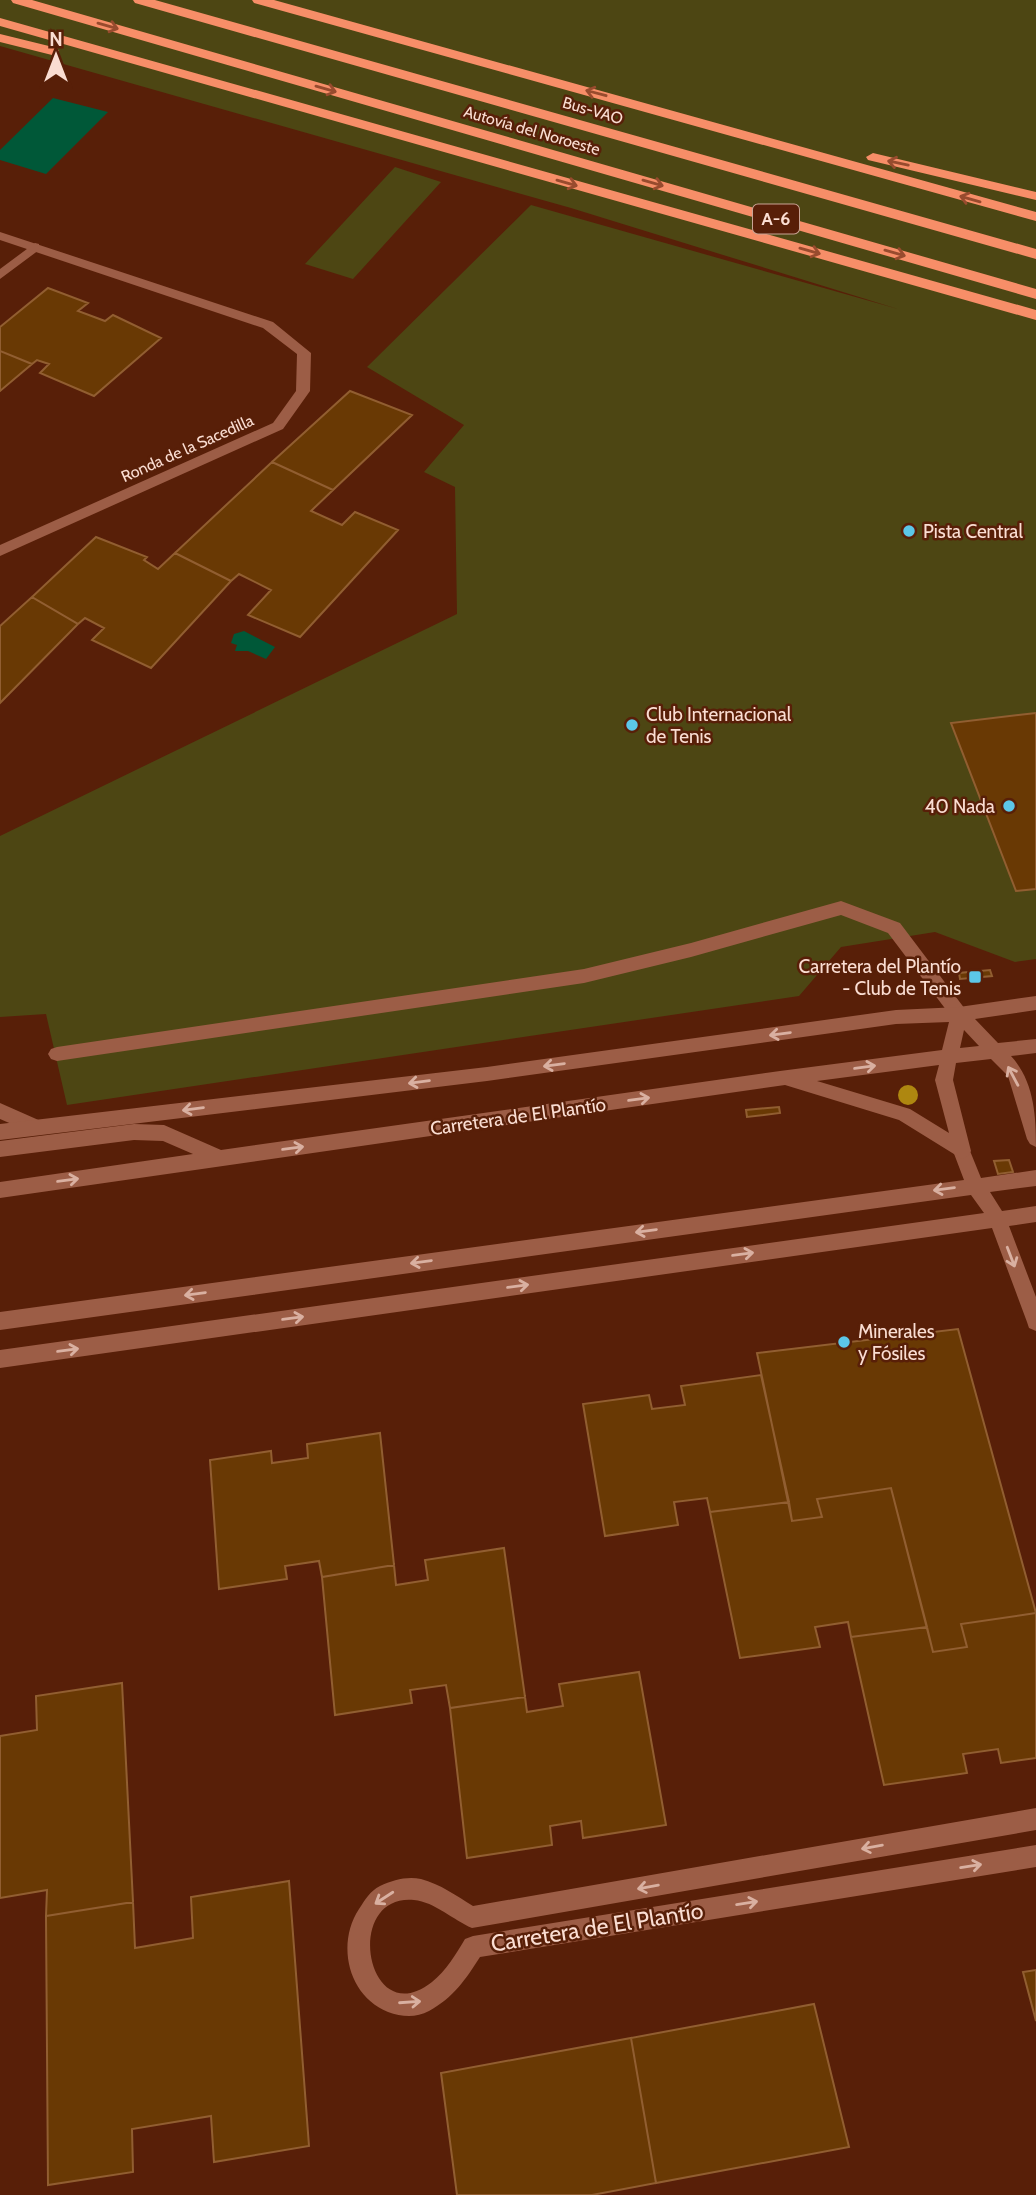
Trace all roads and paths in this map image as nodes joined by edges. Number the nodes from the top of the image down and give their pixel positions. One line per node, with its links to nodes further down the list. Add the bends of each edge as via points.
1 (18, 0): 14 (highway, Autovía del Noroeste / A-6, one-way to 14)
2 (140, 0): 12 (highway, Bus-VAO)
3 (259, 0): 6 (highway, one-way to 3)
4 (0, 22): 7 (highway)
5 (0, 38): 7 (highway)
6 (662, 111): 8 (highway, one-way to 6); 9 (highway, one-way to 6)
7 (502, 165): 15 (highway, one-way to 15)
8 (1036, 196)
9 (1036, 217)
10 (0, 236): 11 (street, Ronda de la Sacedilla)
11 (34, 247): 13 (street); 16 (street, Ronda de la Sacedilla, via 268,325 304,352 303,391 278,426)
12 (1036, 254)
13 (0, 275)
14 (1036, 294)
15 (1036, 315)
16 (0, 551)
17 (1036, 1003): 18 (street)
18 (959, 1014): 20 (street); 21 (street, via 894,928 841,908 584,976); 22 (street); 25 (street, one-way to 25, via 896,1017 487,1074)
19 (1036, 1046): 20 (street, Carretera de El Plantío)
20 (995, 1052): 22 (street, Carretera de El Plantío); 27 (street, one-way to 20, via 1014,1072)
21 (57, 1054)
22 (950, 1056): 23 (street, Carretera de El Plantío, one-way to 22); 29 (street, via 944,1080)
23 (780, 1078): 29 (street, via 904,1114); 30 (street, Carretera de El Plantío, one-way to 23)
24 (0, 1111): 25 (street)
25 (37, 1127): 26 (street)
26 (0, 1132)
27 (1036, 1139)
28 (0, 1149): 30 (street, via 144,1132 164,1133)
29 (962, 1151): 32 (street)
30 (219, 1158): 33 (street, Carretera de El Plantío, one-way to 30)
31 (1036, 1178): 32 (street)
32 (975, 1185): 35 (street); 36 (street, one-way to 36)
33 (0, 1190)
34 (1036, 1214): 35 (street)
35 (997, 1218): 37 (street, one-way to 37); 38 (street, one-way to 35)
36 (0, 1321)
37 (1036, 1322)
38 (0, 1359)
39 (1036, 1819): 40 (street, Carretera de El Plantío, one-way to 40, via 472,1917 431,1894 415,1889 397,1891 381,1898 359,1928 358,1965 377,1994 410,2005 441,1990 474,1947)
40 (1036, 1856)

